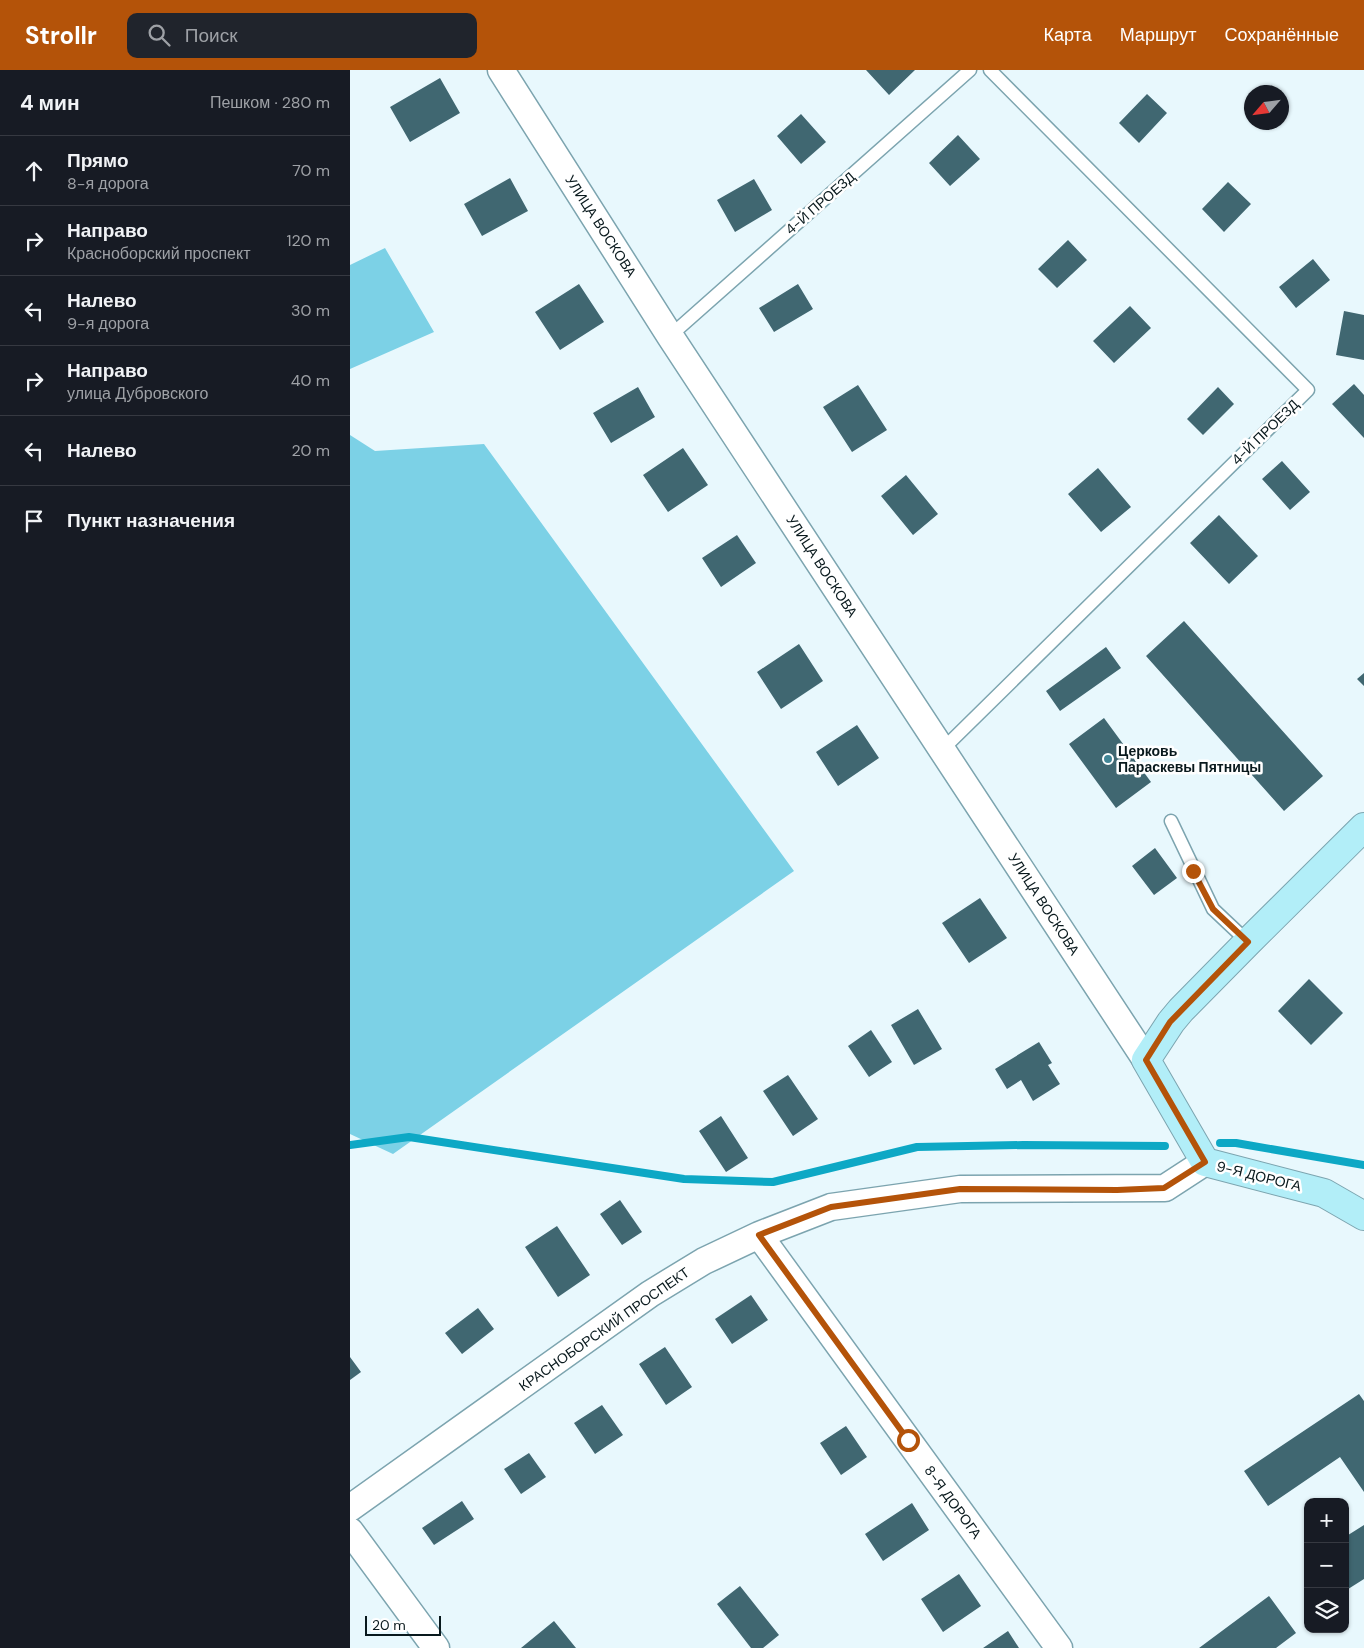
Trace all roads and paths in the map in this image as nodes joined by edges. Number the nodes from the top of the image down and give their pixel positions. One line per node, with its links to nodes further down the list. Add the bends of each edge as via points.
1 (501, 70): 4 (street, УЛИЦА ВОСКОВА)
2 (970, 70): 4 (lane, 4-Й ПРОЕЗД)
3 (990, 70): 5 (lane, 4-Й ПРОЕЗД, via 1308,390)
4 (670, 336): 5 (street, УЛИЦА ВОСКОВА)
5 (943, 749): 9 (street, УЛИЦА ВОСКОВА)
6 (1171, 821): 8 (lane, via 1213,909)
7 (1364, 827): 8 (street)
8 (1248, 942): 9 (street, via 1170,1022)
9 (1146, 1060): 10 (street, 9-Я ДОРОГА)
10 (1205, 1162): 11 (street, 9-Я ДОРОГА, via 1324,1192); 12 (street, КРАСНОБОРСКИЙ ПРОСПЕКТ, via 1164,1188 960,1189 831,1207)
11 (1364, 1216)
12 (759, 1235): 13 (street, КРАСНОБОРСКИЙ ПРОСПЕКТ, via 704,1260 650,1294); 16 (street, 8-Я ДОРОГА)
13 (350, 1508)
14 (350, 1531): 15 (street)
15 (436, 1648)
16 (1059, 1648)

